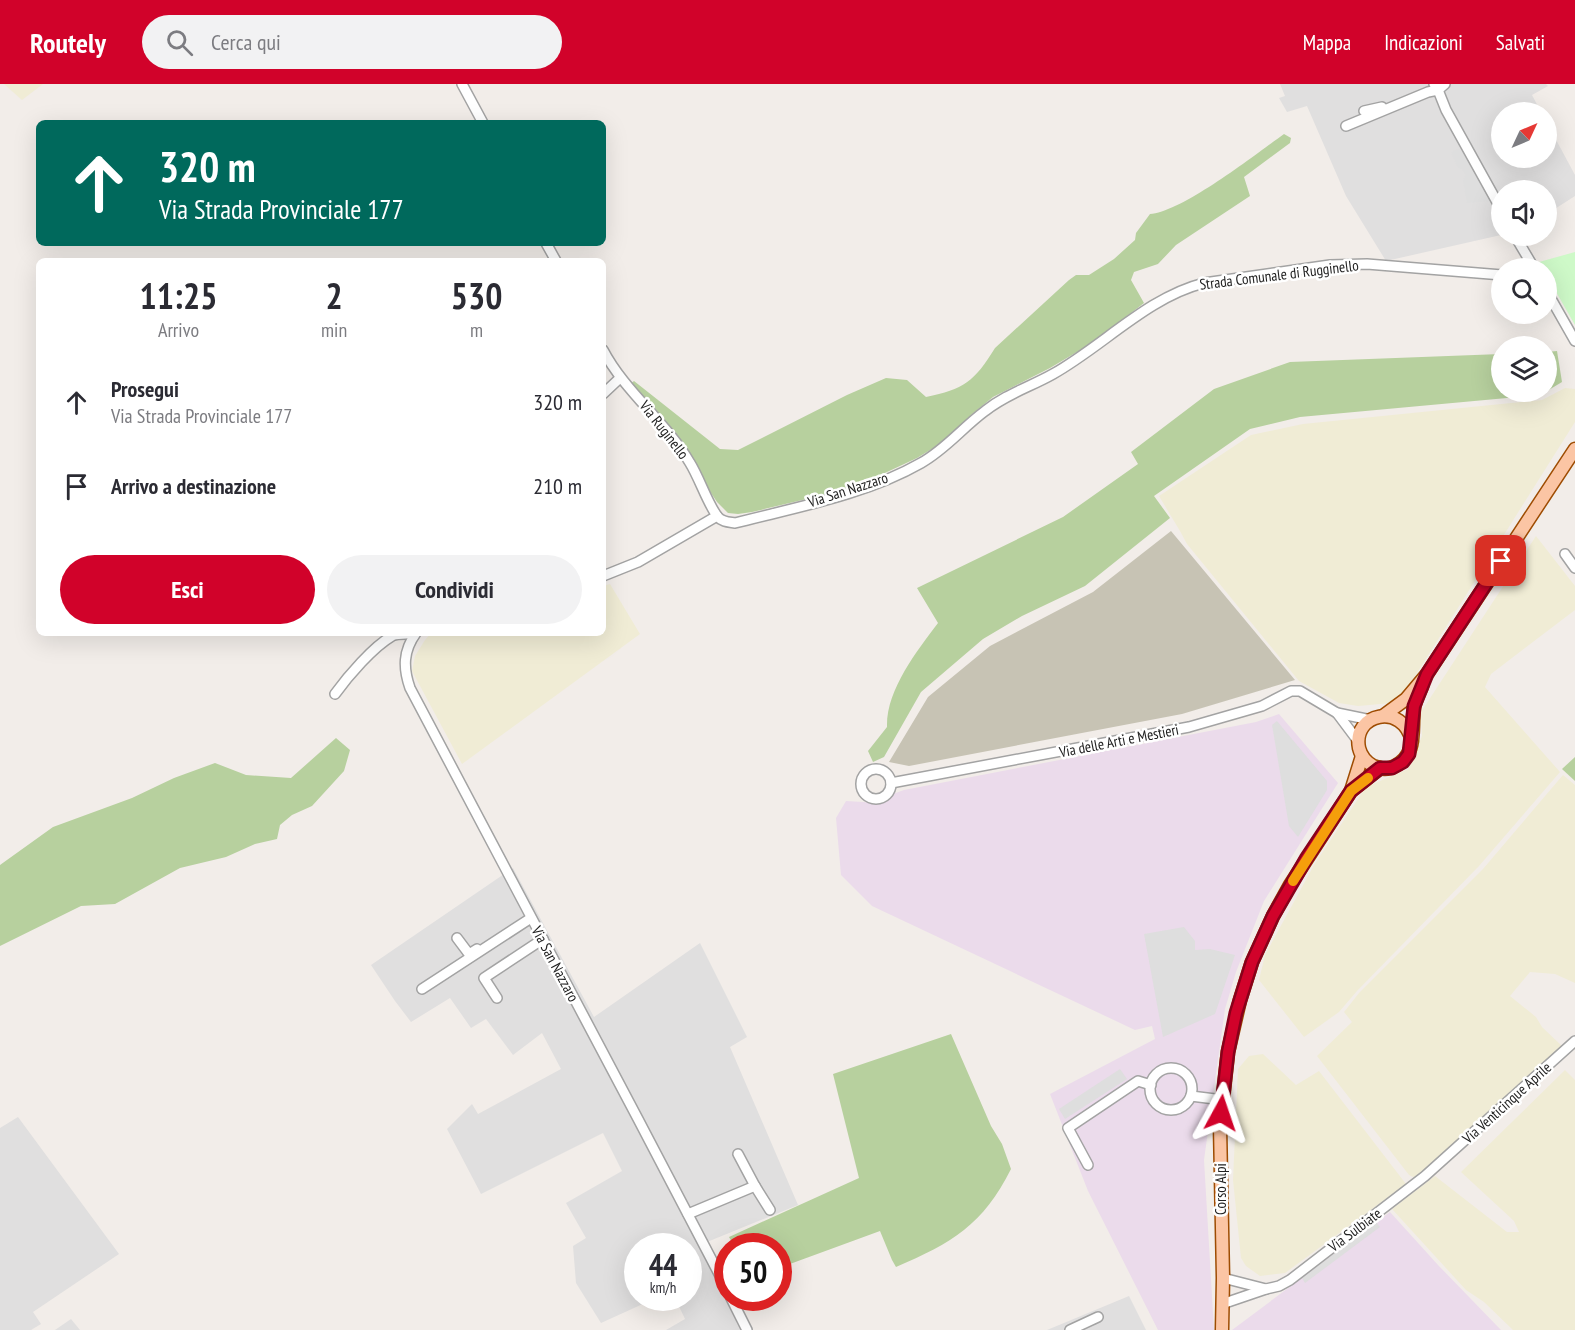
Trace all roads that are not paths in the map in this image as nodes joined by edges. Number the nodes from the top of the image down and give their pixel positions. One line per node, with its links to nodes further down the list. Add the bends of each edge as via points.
1 (462, 84): 5 (street)
2 (1439, 86): 3 (street); 7 (street, via 1450,118)
3 (1392, 108): 4 (street); 6 (street)
4 (1364, 111)
5 (481, 120)
6 (1346, 126)
7 (1491, 191)
8 (1491, 274): 12 (street, Strada Comunale di Rugginello, via 1367,264 1330,265 1204,283 1170,295)
9 (1557, 309): 10 (street)
10 (1575, 341)
11 (606, 355): 13 (street, Via Ruginello)
12 (1077, 358): 16 (street, Via San Nazzaro, via 1004,397 920,464 838,497 735,523)
13 (620, 378): 14 (street); 16 (street, Via Ruginello, via 689,462)
14 (606, 390)
15 (1575, 448): 22 (main road)
16 (717, 516): 19 (street, via 638,562)
17 (1565, 554): 18 (street)
18 (1575, 568)
19 (606, 575)
20 (394, 636): 23 (street, via 356,667)
21 (409, 636): 33 (street, Via San Nazzaro, via 404,664 410,688)
22 (1427, 674): 25 (main road, via 1406,699); 28 (main road, via 1414,706)
23 (335, 694)
24 (1336, 713): 26 (street, Via delle Arti e Mestieri); 27 (street, Via delle Arti e Mestieri); 31 (street, Via delle Arti e Mestieri, via 1300,691 1291,691 1262,706 1189,727)
25 (1383, 716): 26 (main road); 28 (main road, via 1400,720)
26 (1371, 720): 27 (main road)
27 (1358, 741): 29 (main road)
28 (1412, 741): 30 (main road, via 1403,762 1392,768)
29 (1362, 756): 30 (main road, via 1370,765); 32 (main road, Corso Alpi)
30 (1380, 768): 32 (main road, Corso Alpi)
31 (891, 783)
32 (1351, 791): 41 (main road, Corso Alpi, via 1290,885 1252,962 1233,1025)
33 (530, 916): 34 (street, via 469,954); 35 (street, Via San Nazzaro); 36 (street)
34 (457, 938)
35 (543, 939): 37 (street, via 484,978); 47 (street, Via San Nazzaro)
36 (422, 989)
37 (497, 998)
38 (1575, 1041): 43 (street, Via Venticinque Aprile)
39 (1151, 1085): 40 (street, via 1154,1100 1166,1109 1181,1108); 40 (street, via 1159,1072 1181,1070 1191,1081); 44 (street, via 1138,1081 1068,1128)
40 (1191, 1096): 41 (street)
41 (1222, 1100): 49 (main road, Corso Alpi)
42 (738, 1154): 45 (street)
43 (1439, 1164): 50 (street, Via Sulbiate, via 1286,1283)
44 (1088, 1165)
45 (755, 1186): 46 (street); 47 (street)
46 (770, 1210)
47 (688, 1214): 48 (street, Via San Nazzaro)
48 (714, 1264)
49 (1223, 1278): 50 (street); 51 (main road, Corso Alpi)
50 (1266, 1289): 51 (street, Via Sulbiate)
51 (1222, 1304): 56 (main road, Corso Alpi)
52 (738, 1311): 54 (street)
53 (1098, 1317): 55 (street)
54 (747, 1330)
55 (1070, 1330)
56 (1221, 1330)

